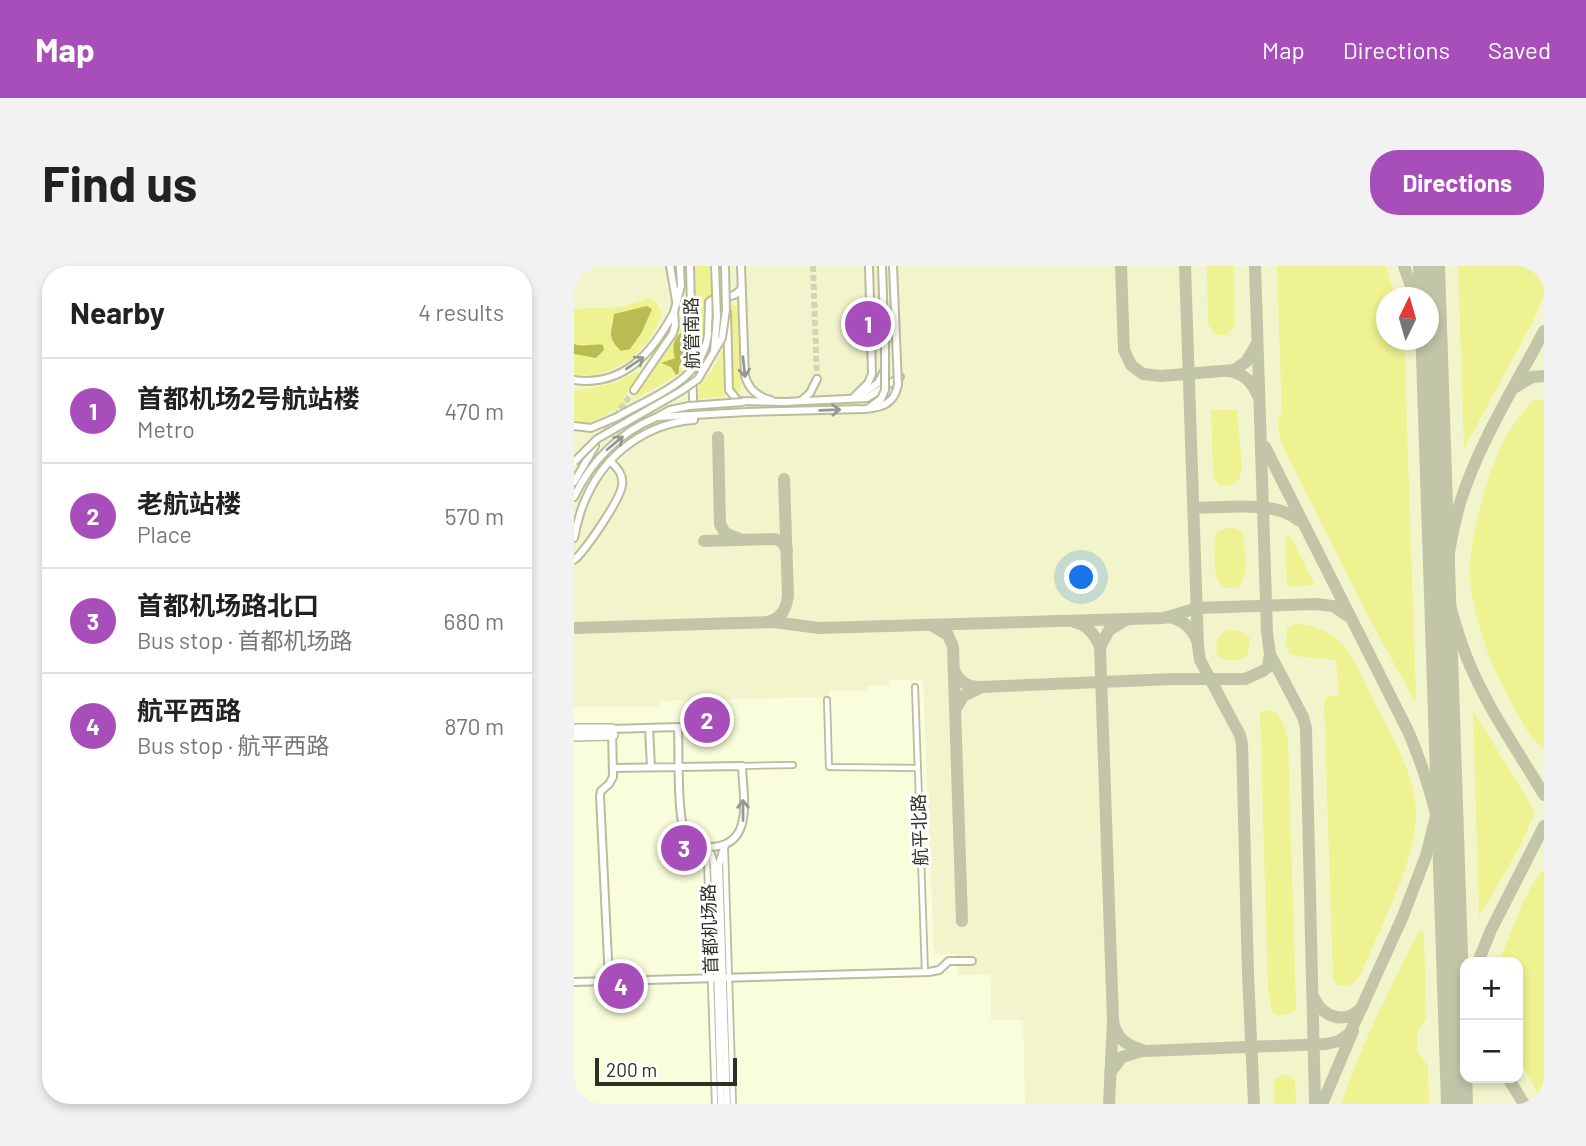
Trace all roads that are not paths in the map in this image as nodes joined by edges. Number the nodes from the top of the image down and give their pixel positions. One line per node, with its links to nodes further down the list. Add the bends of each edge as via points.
1 (670, 266): 12 (street)
2 (680, 266): 12 (street)
3 (690, 266): 26 (street, 航管南路)
4 (715, 266): 16 (street, bridge)
5 (725, 266): 14 (street, bridge)
6 (741, 266): 10 (street)
7 (869, 266): 22 (street, via 872,376)
8 (882, 266): 22 (street, via 884,369 875,386); 27 (street, bridge, via 885,389 880,400)
9 (894, 266): 22 (street, via 900,377 871,396); 27 (street, bridge, via 898,388 886,405)
10 (742, 285): 11 (street); 13 (street)
11 (731, 297): 13 (street); 30 (street, bridge, via 709,302 704,353 689,375 617,417 591,428)
12 (676, 301): 15 (street)
13 (742, 308): 25 (street, one-way to 25, via 746,382 760,396)
14 (726, 310): 16 (street, bridge, via 721,342); 24 (street, bridge, via 729,390)
15 (674, 312): 19 (street, one-way to 15, via 615,374 645,357); 21 (street, via 673,334)
16 (714, 353): 33 (street, bridge, via 692,384 597,439)
17 (817, 379): 23 (street, via 807,396)
18 (574, 380): 19 (street)
19 (584, 381): 20 (street)
20 (574, 387)
21 (634, 390)
22 (850, 400): 23 (street)
23 (796, 401): 25 (street)
24 (743, 402): 25 (street); 26 (street, bridge)
25 (784, 402)
26 (691, 403): 28 (street)
27 (865, 409): 28 (street, one-way to 27, bridge)
28 (654, 418): 35 (street, one-way to 28, via 606,451)
29 (694, 418): 32 (street, via 657,428 625,446)
30 (574, 426)
31 (595, 446): 34 (street)
32 (610, 461): 36 (street, via 587,494); 37 (street, via 621,475 622,486)
33 (574, 462)
34 (574, 482)
35 (574, 497)
36 (574, 538)
37 (574, 560)
38 (915, 687): 48 (street, 航平北路)
39 (827, 700): 48 (street, via 829,767)
40 (649, 728): 42 (street); 45 (street); 46 (street, via 678,727)
41 (578, 732): 42 (highway)
42 (613, 732): 47 (street)
43 (793, 765): 44 (street)
44 (742, 766): 46 (street); 49 (street, one-way to 44, via 742,825)
45 (651, 767): 46 (street); 47 (street)
46 (680, 767): 50 (street, via 682,824 691,839)
47 (614, 768): 57 (street, via 612,780 600,796)
48 (918, 768): 55 (street, 航平北路)
49 (724, 845): 50 (street); 52 (street, 首都机场路); 53 (street, 首都机场路)
50 (704, 847): 51 (street, 首都机场路); 53 (street, 首都机场路, via 714,864)
51 (709, 905): 53 (street); 56 (street, 首都机场路)
52 (727, 906): 53 (street); 56 (street, 首都机场路)
53 (718, 916): 56 (street, 首都机场路)
54 (972, 961): 55 (street, via 949,961 939,970)
55 (925, 972): 56 (street)
56 (720, 978): 57 (street); 59 (street, 首都机场路); 60 (street, 首都机场路); 61 (street, 首都机场路)
57 (609, 981): 58 (street)
58 (574, 982)
59 (722, 1034): 60 (street); 61 (street); 63 (street, 首都机场路); 64 (street, 首都机场路)
60 (713, 1041): 62 (street, 首都机场路)
61 (731, 1041): 65 (street, 首都机场路)
62 (715, 1104)
63 (721, 1104)
64 (727, 1104)
65 (733, 1104)

